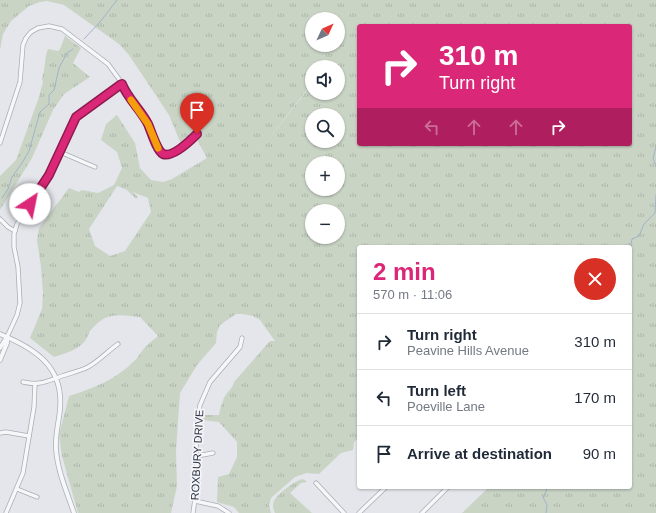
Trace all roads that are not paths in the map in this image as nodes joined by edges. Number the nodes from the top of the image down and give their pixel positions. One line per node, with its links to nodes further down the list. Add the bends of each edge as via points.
1 (122, 84): 2 (street, via 148,124 163,154 167,155 183,147); 3 (street, via 108,64 62,29 50,26 35,30 26,38 22,48 19,87); 4 (street, via 78,115)
2 (197, 134)
3 (0, 143)
4 (60, 152): 5 (street); 7 (street)
5 (95, 167)
6 (0, 219): 7 (street)
7 (15, 230): 9 (street, via 14,247 20,303)
8 (0, 334): 9 (street)
9 (7, 337): 12 (street); 13 (street); 14 (street, via 36,352)
10 (242, 338): 20 (street, ROXBURY DRIVE, via 240,347 214,376 201,400 197,422)
11 (118, 344): 14 (street, via 90,366)
12 (0, 348)
13 (0, 360)
14 (55, 378): 16 (street); 28 (street, via 60,401 57,456)
15 (23, 382): 16 (street)
16 (35, 384): 18 (street)
17 (0, 433): 18 (street)
18 (29, 436): 22 (street, via 23,473)
19 (213, 453): 20 (street)
20 (197, 456): 26 (street, ROXBURY DRIVE)
21 (316, 483): 31 (street)
22 (17, 488): 25 (street); 27 (street)
23 (381, 489): 32 (street)
24 (446, 489): 33 (street)
25 (37, 497)
26 (195, 501): 29 (street, ROXBURY DRIVE); 30 (street, via 218,506)
27 (6, 513)
28 (74, 513)
29 (192, 513)
30 (229, 513)
31 (344, 513)
32 (358, 513)
33 (422, 513)

